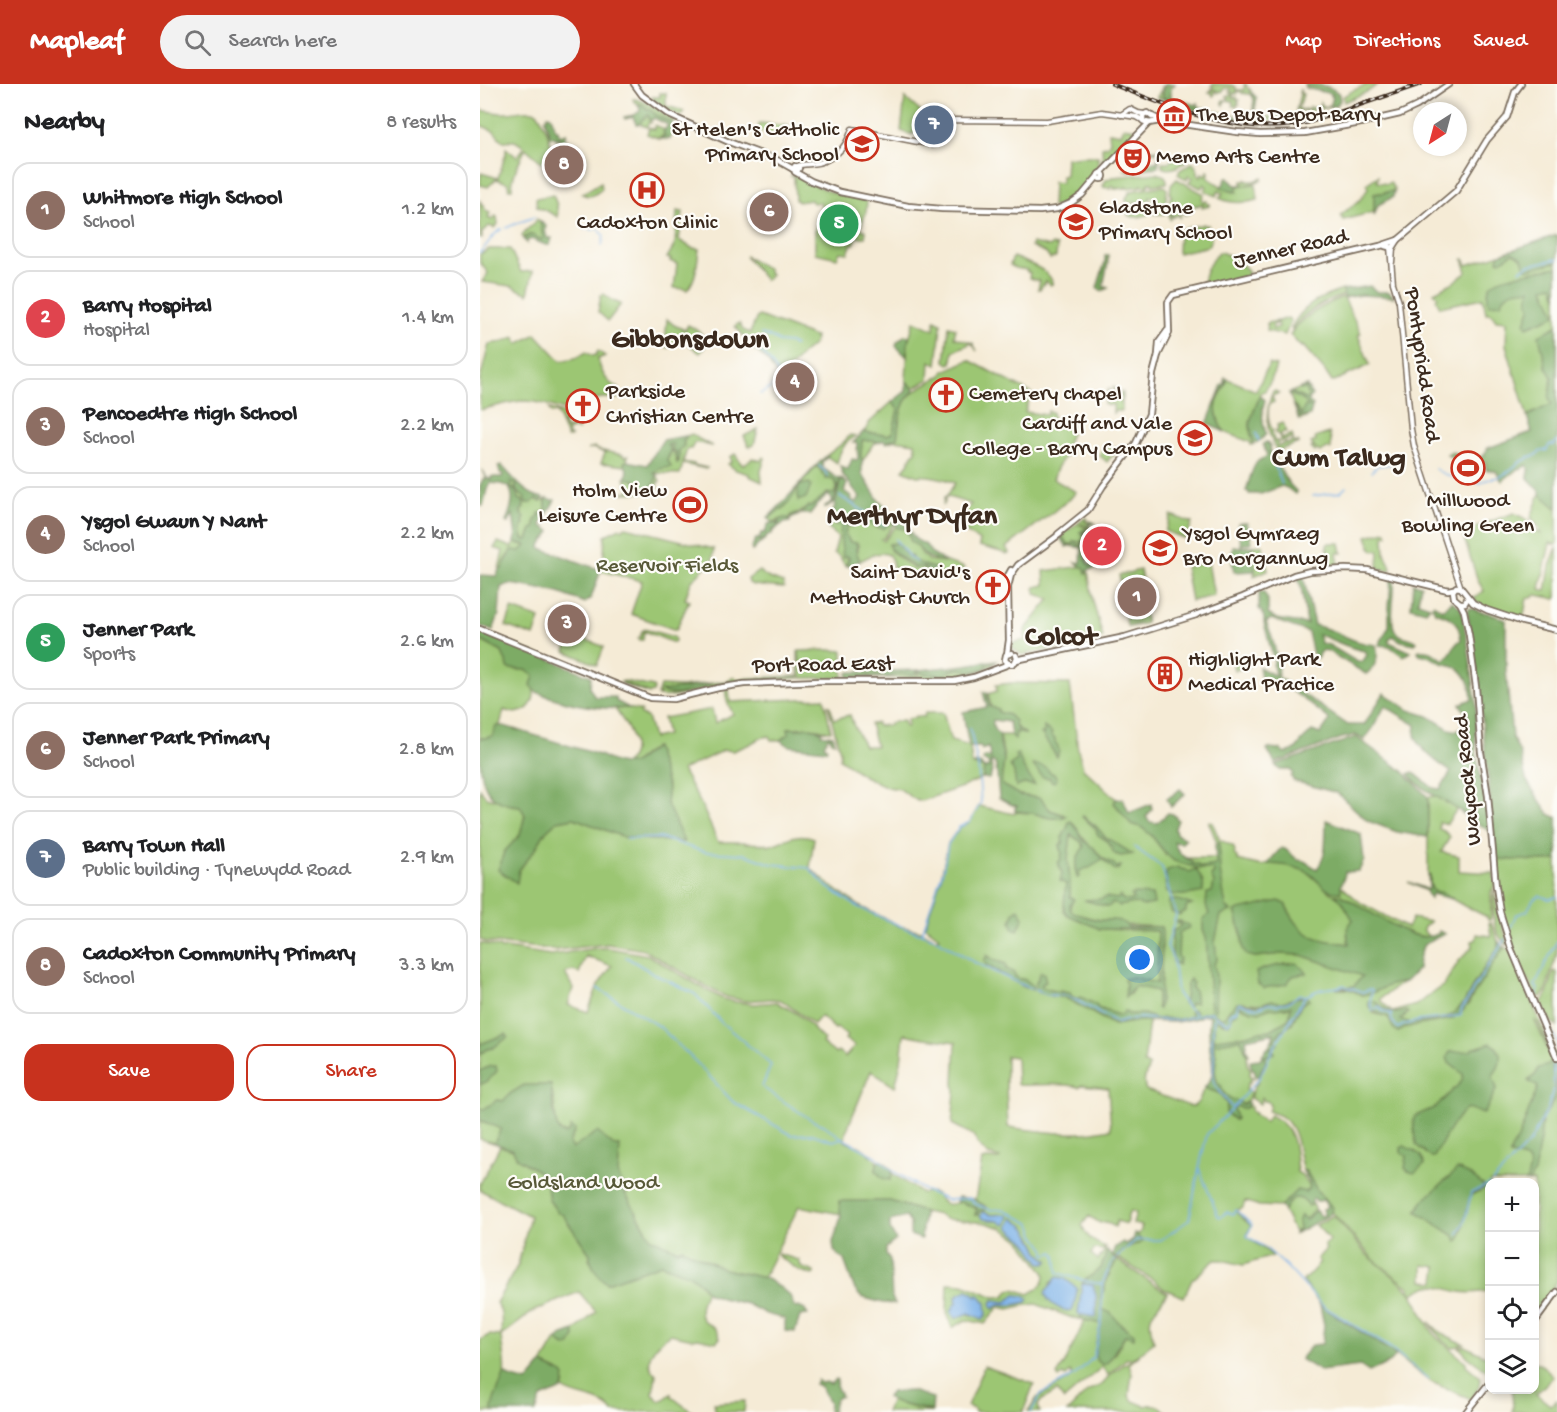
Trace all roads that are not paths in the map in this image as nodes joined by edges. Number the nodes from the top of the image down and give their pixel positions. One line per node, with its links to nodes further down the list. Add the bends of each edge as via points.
1 (634, 84): 12 (main road, via 669,115)
2 (1449, 84): 9 (main road, via 1400,114 1305,133 1260,134)
3 (1521, 84): 13 (main road, Jenner Road, via 1507,117 1489,138 1463,182)
4 (1127, 110): 5 (main road); 6 (main road); 8 (main road)
5 (1121, 115): 6 (main road); 12 (main road, via 1100,112 1047,121 952,120 936,144 852,129 837,154)
6 (1130, 116): 8 (main road)
7 (1152, 116): 8 (main road, via 1147,113); 9 (main road); 10 (main road)
8 (1143, 118): 10 (main road); 11 (main road)
9 (1162, 121): 10 (main road)
10 (1149, 123): 11 (main road)
11 (1135, 137): 12 (main road, via 1088,188 1073,201 1051,210 921,208 835,191 797,174)
12 (796, 169)
13 (1392, 246): 14 (main road, Pontypridd Road, via 1391,265 1399,302 1413,439); 22 (main road, Jenner Road, via 1176,295 1169,304 1169,333 1162,342 1153,374 1150,409 1131,451 1089,512 1010,571 1005,579)
14 (1455, 572): 16 (main road, Pontypridd Road); 17 (main road, Pontypridd Road)
15 (1436, 586): 17 (main road); 18 (main road); 22 (main road, via 1351,568 1316,571 1294,575 1199,615 1125,637)
16 (1461, 588): 17 (main road); 19 (main road, via 1465,591)
17 (1454, 589): 18 (main road)
18 (1454, 598): 19 (main road)
19 (1465, 602): 21 (main road, via 1480,610); 23 (main road, Waycock Road, via 1497,897 1508,940)
20 (480, 629): 22 (main road, Port Road East, via 662,699 744,684 949,681 994,670)
21 (1557, 630)
22 (1011, 658)
23 (1557, 1058)
24 (1557, 1292): 25 (main road)
25 (1539, 1316)
26 (1485, 1388): 27 (main road)
27 (1466, 1412)

